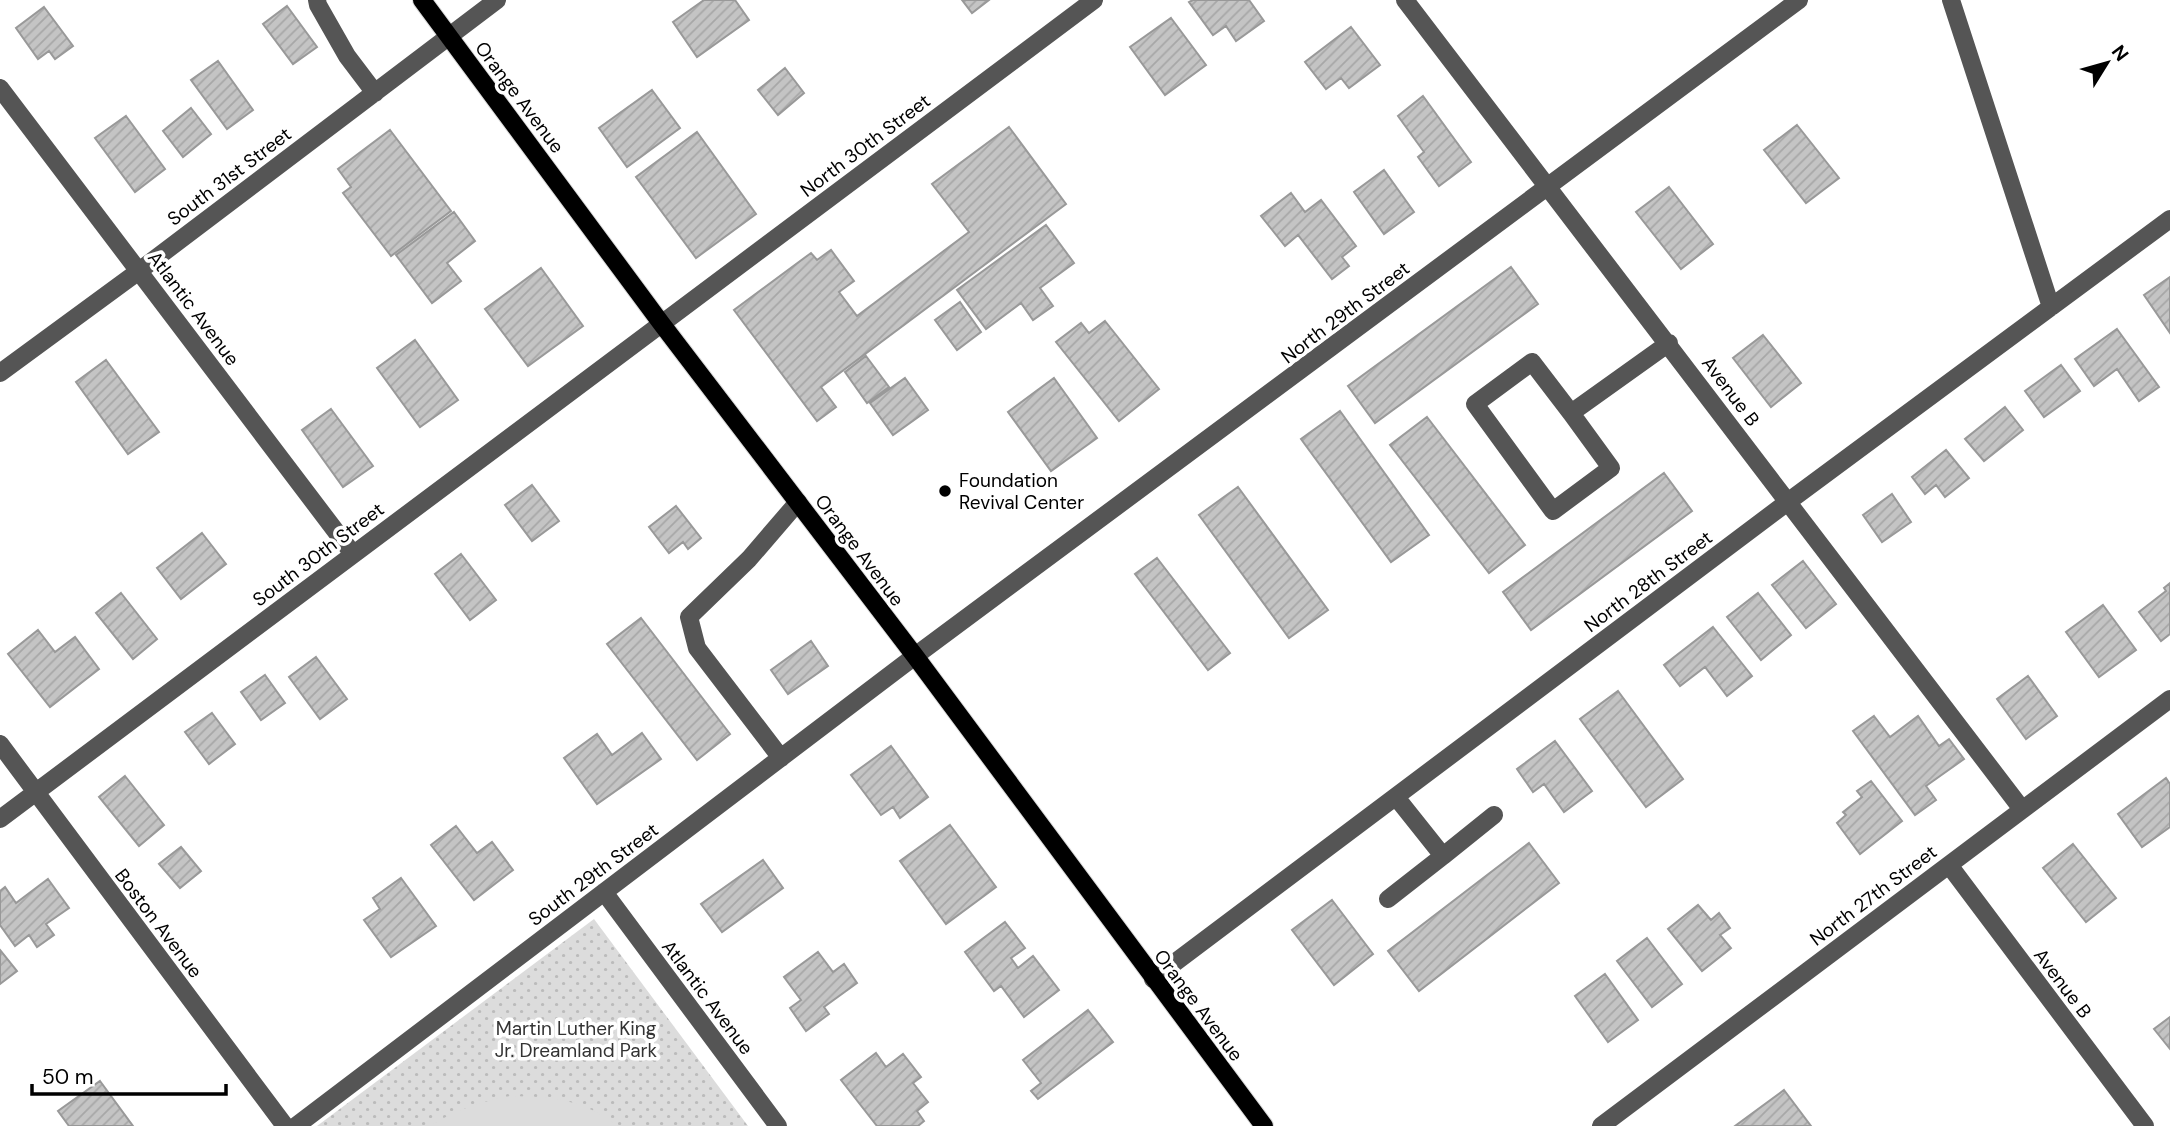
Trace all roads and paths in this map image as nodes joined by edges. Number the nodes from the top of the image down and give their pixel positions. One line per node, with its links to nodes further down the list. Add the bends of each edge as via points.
1 (317, 0): 10 (street, via 347,56)
2 (422, 0): 8 (main road, Orange Avenue)
3 (498, 0): 8 (street, South 31st Street)
4 (1094, 0): 15 (street, North 30th Street)
5 (1405, 0): 11 (street, Avenue B)
6 (1799, 0): 11 (street, North 29th Street)
7 (1951, 0): 14 (street)
8 (449, 36): 10 (street, South 31st Street); 15 (main road, Orange Avenue)
9 (0, 88): 13 (street, Atlantic Avenue)
10 (374, 93): 13 (street, South 31st Street)
11 (1549, 187): 16 (street, Avenue B); 22 (street, North 29th Street)
12 (2170, 219): 14 (street, North 28th Street)
13 (139, 271): 17 (street, South 31st Street); 21 (street, Atlantic Avenue)
14 (2051, 307): 19 (street, North 28th Street)
15 (661, 323): 20 (main road, Orange Avenue); 21 (street, South 30th Street)
16 (1669, 343): 18 (street); 19 (street, Avenue B)
17 (0, 373)
18 (1571, 413): 18 (street, via 1532,362 1475,404 1553,511 1611,468)
19 (1789, 501): 27 (street, North 28th Street); 28 (street, Avenue B)
20 (798, 502): 22 (main road, Orange Avenue); 25 (street, via 749,559 689,617 697,648)
21 (353, 554): 26 (street, South 30th Street)
22 (915, 656): 25 (street, South 29th Street); 35 (main road, Orange Avenue)
23 (2170, 699): 28 (street, North 27th Street)
24 (0, 744): 26 (street, Boston Avenue)
25 (781, 758): 33 (street, South 29th Street)
26 (35, 792): 30 (street, South 30th Street); 36 (street, Boston Avenue)
27 (1396, 797): 31 (street); 35 (street, North 28th Street)
28 (2021, 808): 32 (street, North 27th Street)
29 (1494, 815): 31 (street)
30 (0, 819)
31 (1443, 856): 34 (street)
32 (1949, 865): 40 (street, North 27th Street); 41 (street, Avenue B)
33 (604, 892): 37 (street, South 29th Street); 38 (street, Atlantic Avenue)
34 (1388, 899)
35 (1153, 979): 39 (main road, Orange Avenue)
36 (285, 1126)
37 (296, 1126)
38 (778, 1126)
39 (1264, 1126)
40 (1601, 1126)
41 (2145, 1126)

